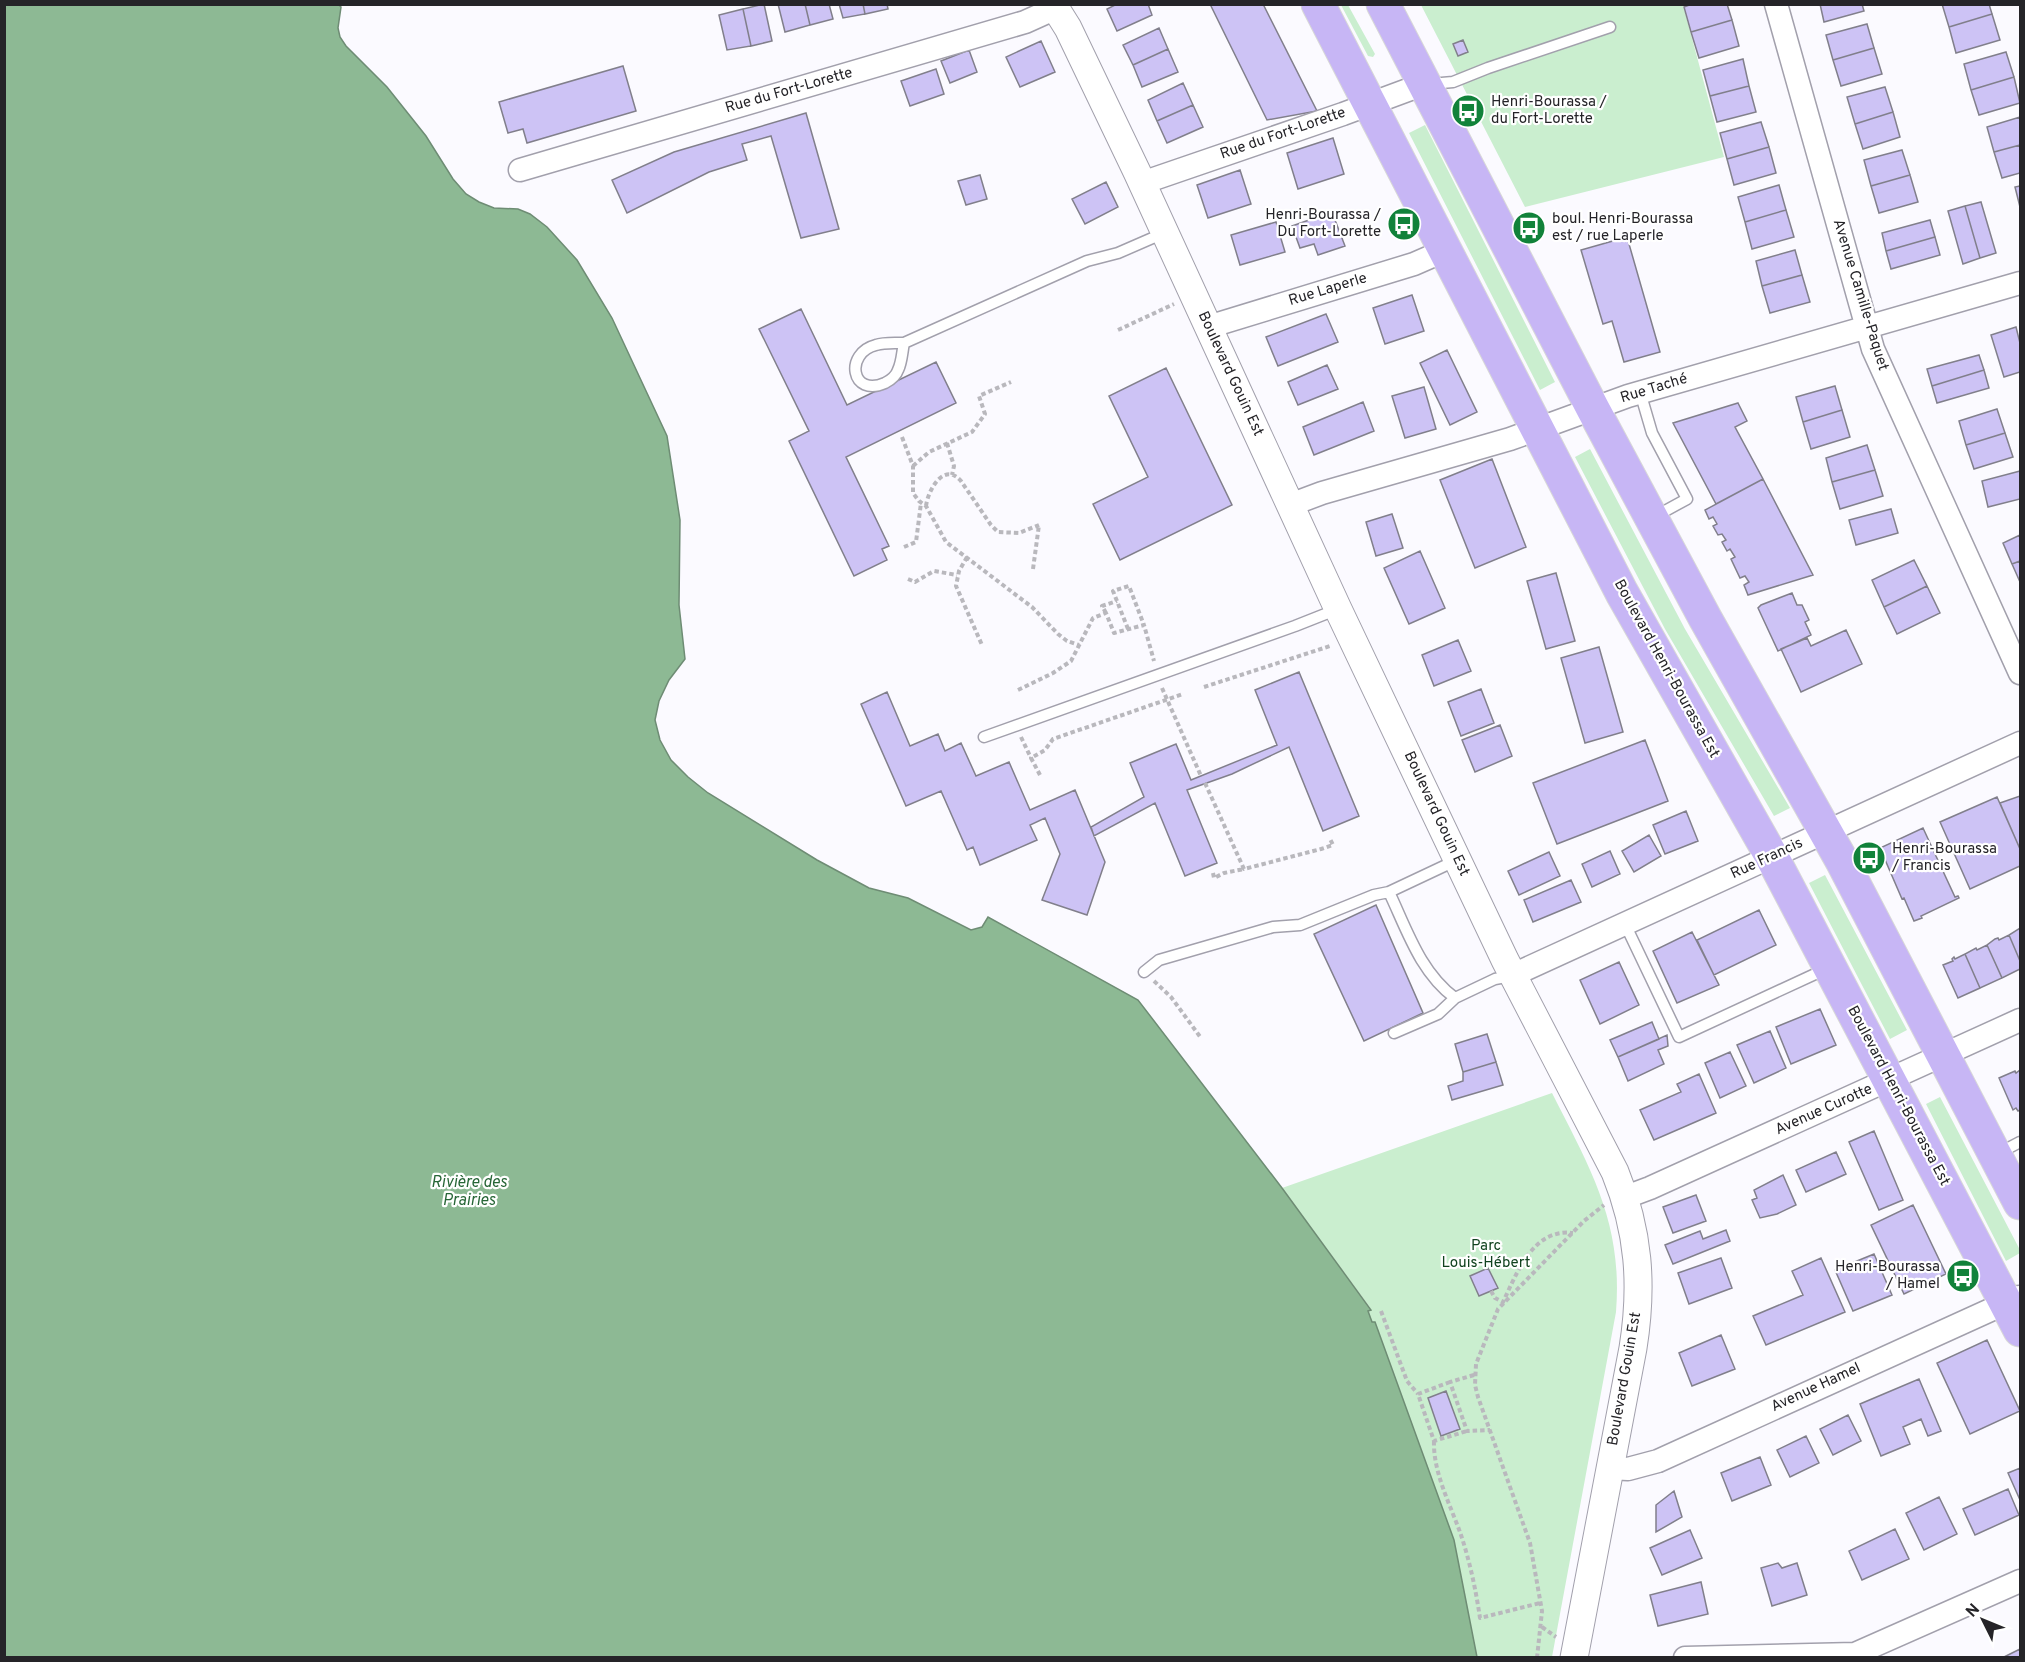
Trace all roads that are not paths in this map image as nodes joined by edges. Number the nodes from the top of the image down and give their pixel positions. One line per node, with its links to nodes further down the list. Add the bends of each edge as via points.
1 (1318, 4): 7 (main road, Boulevard Henri-Bourassa Est)
2 (1383, 4): 6 (main road)
3 (1776, 4): 13 (street, Avenue Camille-Paquet)
4 (1054, 6): 8 (street, Rue du Fort-Lorette, via 1025,22); 9 (street, Boulevard Gouin Est)
5 (1610, 27): 6 (lane, via 1453,82)
6 (1424, 84): 7 (street, Rue du Fort-Lorette); 17 (main road)
7 (1370, 105): 9 (street, Rue du Fort-Lorette); 11 (main road, Boulevard Henri-Bourassa Est)
8 (520, 170)
9 (1142, 183): 10 (street, Boulevard Gouin Est)
10 (1165, 232): 14 (street, Boulevard Gouin Est); 15 (lane, via 1118,253 1087,261)
11 (1446, 250): 14 (street, Rue Laperle, via 1414,264); 18 (main road, Boulevard Henri-Bourassa Est)
12 (2020, 283): 13 (street, Rue Taché)
13 (1866, 326): 16 (street, Rue Taché); 22 (street, Avenue Camille-Paquet, via 1876,357)
14 (1208, 327): 19 (street, Boulevard Gouin Est)
15 (904, 343): 15 (lane, via 869,347 855,365 858,378 867,386 875,386 895,376)
16 (1640, 392): 17 (street, Rue Taché); 20 (lane, via 1652,433 1687,499)
17 (1593, 409): 18 (street, Rue Taché); 20 (main road)
18 (1538, 429): 19 (street, Rue Taché); 26 (main road, Boulevard Henri-Bourassa Est, via 1647,639)
19 (1290, 505): 21 (street, Boulevard Gouin Est)
20 (1651, 519): 25 (main road)
21 (1338, 609): 23 (lane); 27 (street, Boulevard Gouin Est)
22 (2020, 673)
23 (984, 737)
24 (2020, 743): 25 (street, Rue Francis)
25 (1826, 832): 26 (street, Rue Francis); 36 (main road)
26 (1772, 857): 29 (street, Rue Francis); 30 (main road, Boulevard Henri-Bourassa Est)
27 (1457, 860): 28 (lane); 32 (street, Boulevard Gouin Est)
28 (1389, 892): 31 (lane, via 1374,894 1300,925 1273,927 1159,960); 33 (lane, via 1423,963)
29 (1625, 924): 30 (lane, via 1679,1037); 32 (street, Rue Francis)
30 (1830, 967): 37 (main road, Boulevard Henri-Bourassa Est)
31 (1144, 972)
32 (1513, 975): 33 (lane); 39 (street, Boulevard Gouin Est, via 1615,1172)
33 (1455, 998): 35 (lane, via 1438,1014)
34 (2020, 1020): 36 (street, Avenue Curotte)
35 (1394, 1032)
36 (1942, 1056): 37 (street, Avenue Curotte); 38 (main road)
37 (1890, 1080): 39 (street, Avenue Curotte); 41 (main road, Boulevard Henri-Bourassa Est)
38 (2008, 1148): 40 (main road)
39 (1617, 1200): 42 (street, Boulevard Gouin Est, via 1631,1217 1638,1304)
40 (2020, 1203)
41 (2016, 1310): 42 (street, Avenue Hamel, via 1668,1456 1632,1468)
42 (1610, 1468): 44 (street, Boulevard Gouin Est)
43 (2020, 1581): 45 (street)
44 (1566, 1647)
45 (1853, 1656): 46 (street)
46 (1685, 1658)

